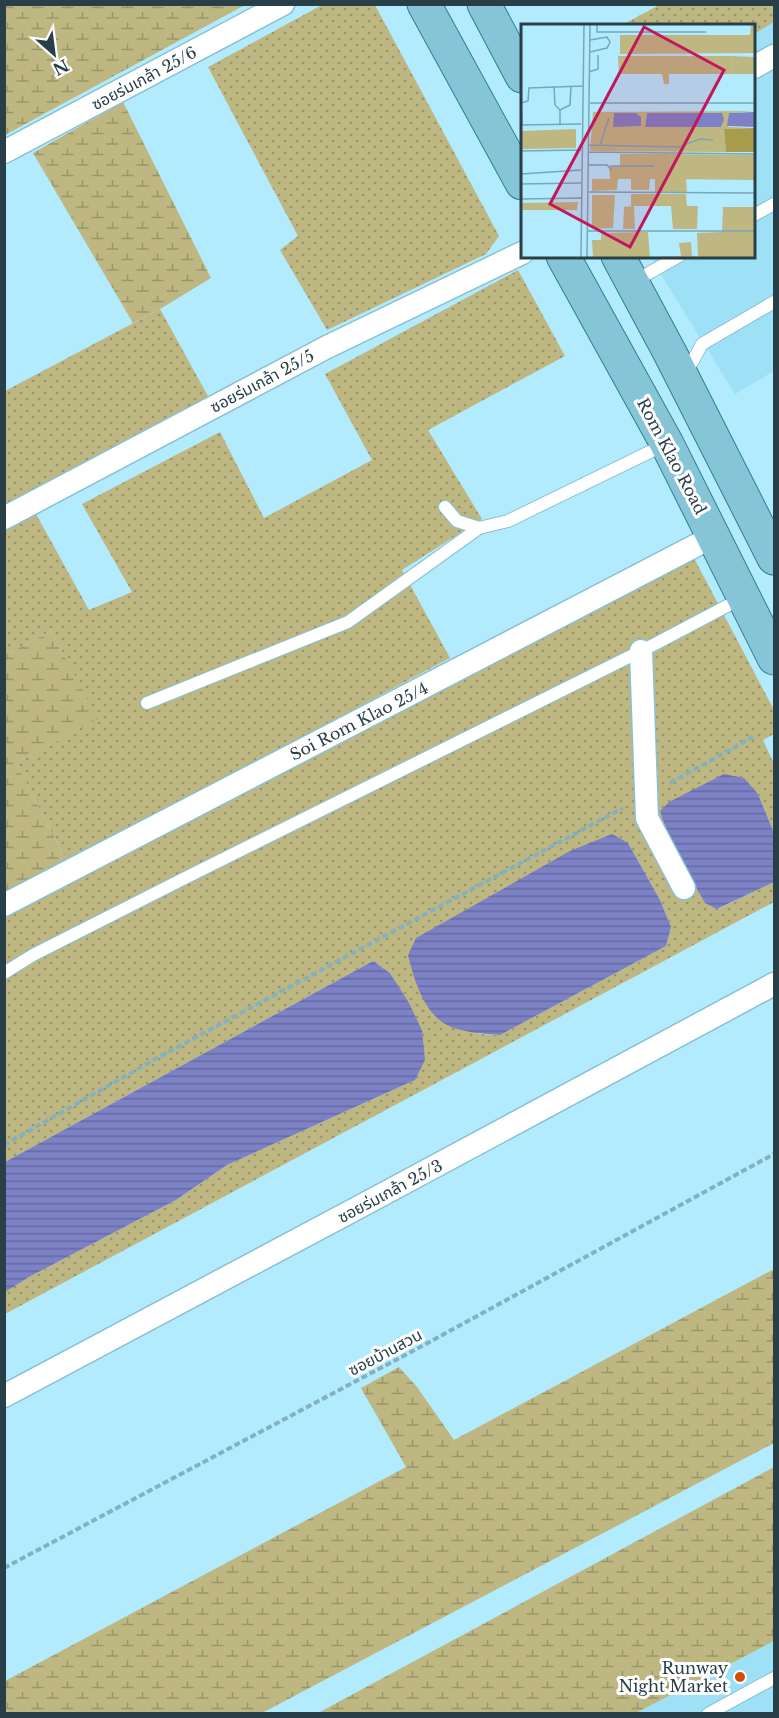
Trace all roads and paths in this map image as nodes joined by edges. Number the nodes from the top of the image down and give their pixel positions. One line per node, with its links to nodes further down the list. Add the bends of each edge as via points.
1 (283, 4): 7 (street, ซอยร่มเกล้า 25/6)
2 (424, 4): 8 (main road)
3 (484, 4): 6 (main road)
4 (774, 56): 5 (street)
5 (755, 66)
6 (521, 74)
7 (4, 152)
8 (521, 181)
9 (774, 204): 10 (lane)
10 (755, 214)
11 (521, 253): 19 (street, ซอยร่มเกล้า 25/5, via 327,347)
12 (564, 258): 17 (main road, Rom Klao Road)
13 (671, 258): 14 (lane)
14 (625, 270): 16 (main road)
15 (774, 302): 16 (lane, via 702,344)
16 (683, 380): 22 (main road)
17 (667, 444): 20 (lane, via 508,521); 21 (main road, Rom Klao Road)
18 (445, 507): 20 (lane, via 457,521)
19 (4, 518)
20 (479, 528): 26 (lane, via 348,622)
21 (714, 536): 23 (main road, Rom Klao Road); 30 (street, Soi Rom Klao 25/4)
22 (770, 539)
23 (745, 597): 24 (lane); 25 (main road, Rom Klao Road)
24 (641, 651): 28 (street); 31 (lane, via 176,882)
25 (774, 658)
26 (147, 703)
27 (753, 737): 28 (path)
28 (647, 795): 29 (street, via 647,818); 33 (path, via 159,1057)
29 (684, 888)
30 (4, 906)
31 (4, 973)
32 (774, 984): 35 (street, ซอยร่มเกล้า 25/3)
33 (4, 1145)
34 (774, 1154): 36 (path, ซอยบ้านสวน)
35 (4, 1396)
36 (4, 1568)
37 (774, 1678): 38 (lane)
38 (708, 1713)

